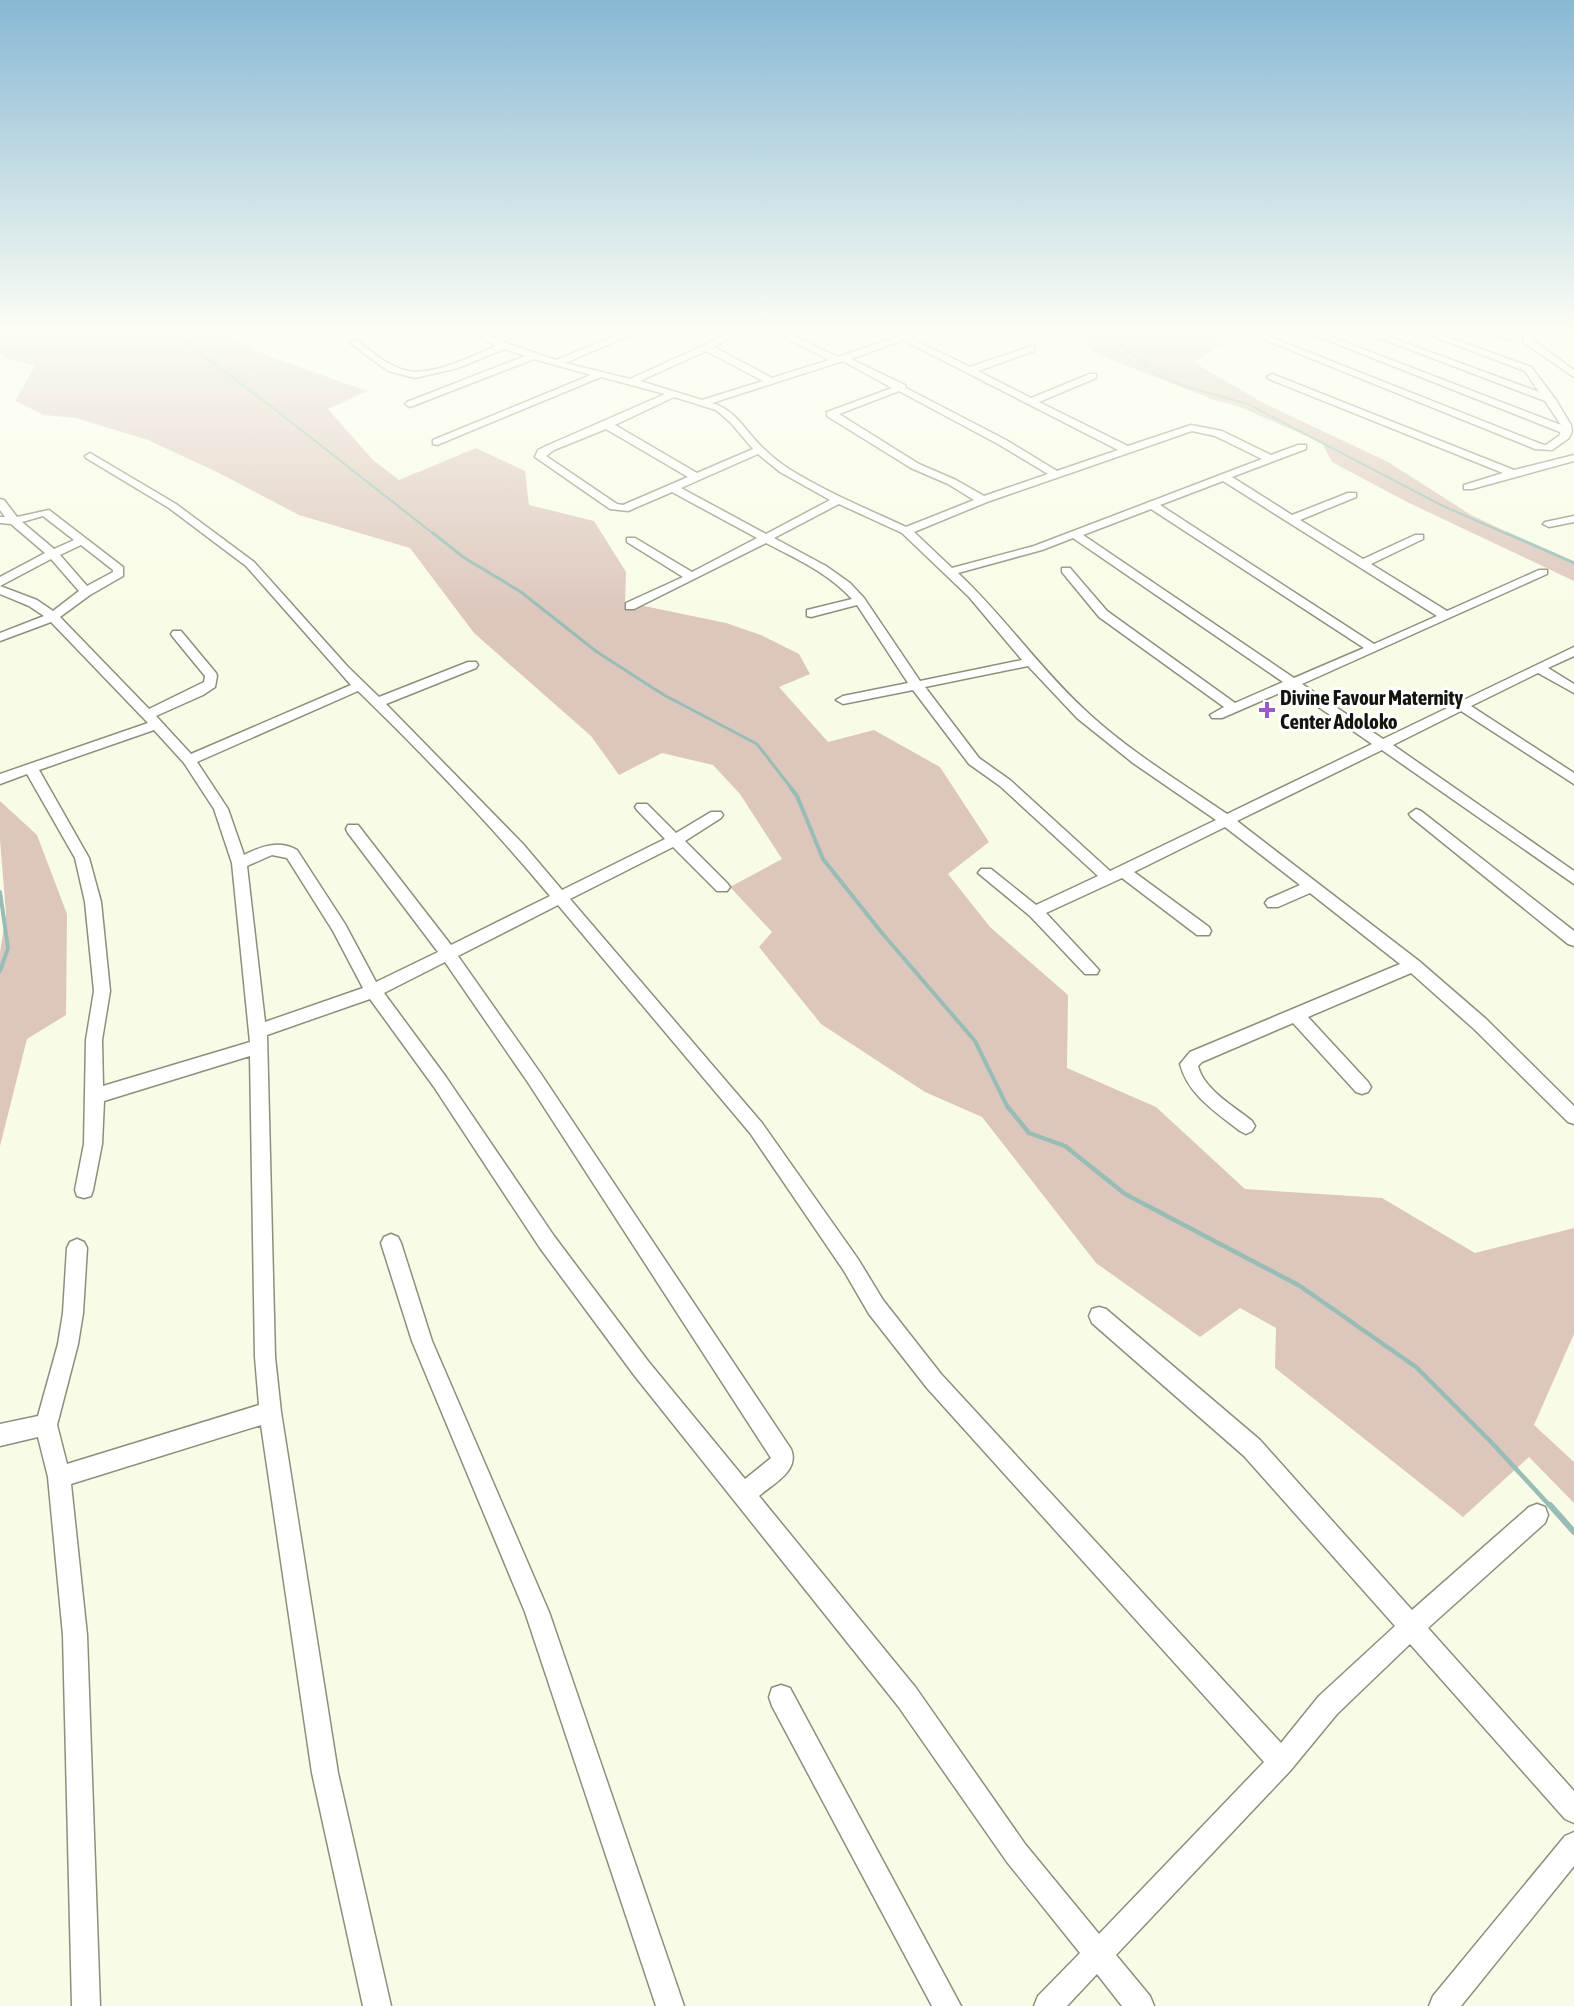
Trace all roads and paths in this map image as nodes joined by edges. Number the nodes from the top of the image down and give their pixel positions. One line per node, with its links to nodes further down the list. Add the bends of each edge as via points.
1 (479, 425): 12 (street)
2 (607, 425): 21 (street); 24 (street, via 550,448 540,457 614,507 624,509)
3 (738, 425): 14 (street)
4 (848, 425): 27 (street, via 915,466)
5 (970, 425): 20 (street)
6 (1078, 425): 15 (street)
7 (1392, 425): 19 (street)
8 (1483, 425): 11 (street, via 1548,448 1566,436)
9 (1550, 425): 11 (street)
10 (1566, 425): 11 (street)
11 (1567, 431)
12 (437, 442)
13 (1302, 447): 17 (street)
14 (759, 450): 21 (street); 26 (street, via 783,470)
15 (1127, 450): 17 (street, via 1191,428 1218,433); 20 (street)
16 (90, 456): 64 (street, via 154,493 250,564)
17 (1269, 458): 22 (street)
18 (1574, 458): 19 (street)
19 (1514, 473): 23 (street)
20 (1055, 474): 27 (street)
21 (695, 477): 24 (street)
22 (1224, 477): 29 (street); 30 (street)
23 (1468, 487)
24 (672, 488): 38 (street)
25 (1352, 495): 30 (street)
26 (838, 500): 35 (street); 38 (street)
27 (983, 500): 35 (street)
28 (0, 502): 33 (street)
29 (1151, 504): 36 (street); 57 (street)
30 (1292, 519): 42 (street)
31 (1574, 519): 34 (street)
32 (0, 520): 33 (street)
33 (14, 521): 40 (street, via 45,512); 41 (street)
34 (1549, 524)
35 (906, 531): 44 (street)
36 (1074, 534): 44 (street); 62 (street)
37 (1419, 537): 42 (street)
38 (767, 539): 46 (street); 50 (street, via 822,568)
39 (631, 540): 46 (street)
40 (82, 541): 41 (street); 49 (street, via 119,569 114,578)
41 (52, 553): 47 (street); 49 (street)
42 (1365, 563): 53 (street)
43 (1066, 570): 69 (street, via 1103,614)
44 (950, 572): 59 (street)
45 (1543, 572): 53 (street)
46 (692, 577): 51 (street)
47 (0, 582)
48 (0, 591): 54 (street, via 27,600)
49 (86, 592): 54 (street)
50 (860, 602): 52 (street); 63 (street)
51 (630, 606)
52 (811, 613)
53 (1446, 616): 57 (street)
54 (52, 617): 56 (street); 71 (street)
55 (177, 634): 71 (street, via 211,676 210,684)
56 (0, 637)
57 (1373, 649): 62 (street)
58 (1574, 651): 61 (street)
59 (1030, 662): 63 (street); 80 (street, via 1082,715 1138,760)
60 (472, 665): 67 (street)
61 (1540, 669): 65 (street); 68 (street)
62 (1291, 682): 69 (street); 72 (street)
63 (917, 684): 66 (street); 85 (street, via 974,761)
64 (359, 686): 67 (street); 73 (street)
65 (1574, 689)
66 (843, 700)
67 (376, 703): 89 (street, via 481,806)
68 (1462, 707): 72 (street); 76 (street)
69 (1234, 708): 70 (street)
70 (1217, 715)
71 (151, 720): 73 (street); 74 (street)
72 (1382, 744): 80 (street); 86 (street)
73 (189, 760): 83 (street, via 221,809)
74 (31, 769): 75 (street); 101 (street, via 82,858 93,902 102,977 94,1040)
75 (1, 776)
76 (1574, 779)
77 (642, 807): 82 (street)
78 (1416, 814): 93 (street)
79 (716, 815): 82 (street)
80 (1226, 820): 85 (street); 87 (street)
81 (352, 828): 94 (street)
82 (675, 840): 88 (street); 89 (street)
83 (239, 863): 97 (street, via 271,849 286,849 292,854); 99 (street)
84 (986, 873): 91 (street)
85 (1116, 874): 91 (street); 92 (street)
86 (1574, 879)
87 (1313, 886): 90 (street); 95 (street)
88 (722, 887)
89 (559, 898): 94 (street); 116 (street, via 756,1128 876,1307 934,1381)
90 (1273, 903)
91 (1035, 912): 96 (street)
92 (1203, 931)
93 (1574, 940)
94 (448, 955): 97 (street); 112 (street, via 598,1174 783,1457 782,1463)
95 (1413, 964): 98 (street); 102 (street)
96 (1091, 970)
97 (373, 991): 99 (street); 112 (street, via 440,1082 547,1242 641,1368)
98 (1297, 1016): 100 (street); 103 (street, via 1189,1064 1197,1085)
99 (257, 1039): 101 (street); 108 (street, via 265,1357)
100 (1362, 1087)
101 (95, 1096): 104 (street, via 93,1144)
102 (1574, 1117)
103 (1246, 1126)
104 (84, 1190)
105 (391, 1243): 122 (street, via 422,1341 537,1612)
106 (77, 1248): 109 (street, via 68,1344)
107 (1099, 1316): 114 (street, via 1252,1448)
108 (270, 1412): 111 (street); 121 (street, via 325,1773)
109 (46, 1425): 110 (street); 111 (street)
110 (0, 1436)
111 (59, 1477): 120 (street, via 75,1635)
112 (744, 1494): 119 (street, via 907,1697 1016,1853)
113 (1537, 1515): 114 (street)
114 (1412, 1627): 116 (street, via 1328,1705); 117 (street)
115 (782, 1697): 123 (street)
116 (1281, 1762): 119 (street)
117 (1574, 1810)
118 (1574, 1845): 126 (street)
119 (1097, 1955): 124 (street); 125 (street)
120 (86, 2006)
121 (377, 2006)
122 (670, 2006)
123 (947, 2006)
124 (1048, 2006)
125 (1140, 2006)
126 (1443, 2006)

